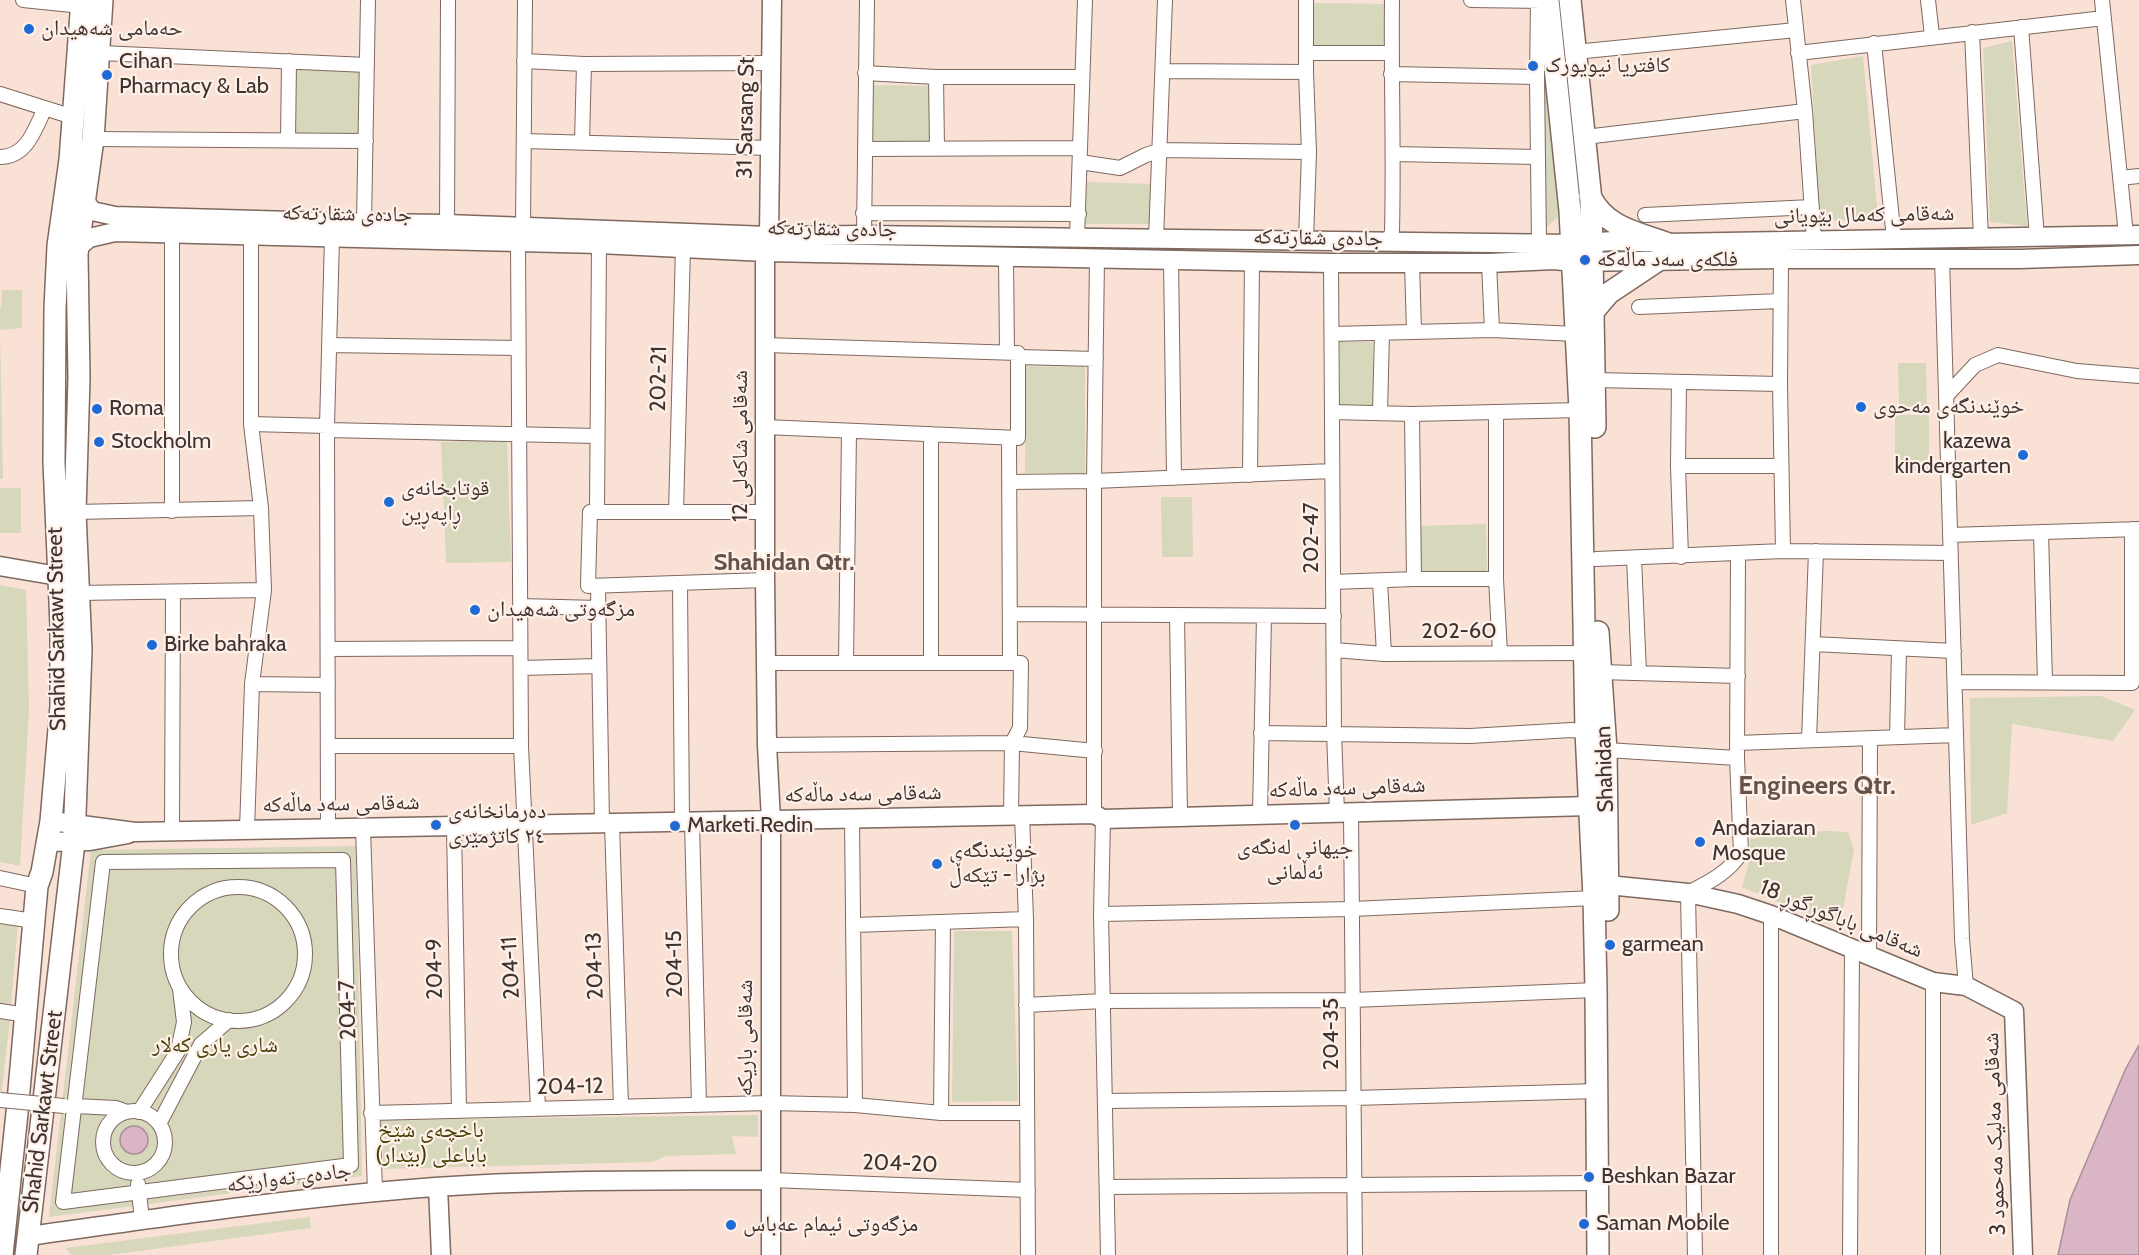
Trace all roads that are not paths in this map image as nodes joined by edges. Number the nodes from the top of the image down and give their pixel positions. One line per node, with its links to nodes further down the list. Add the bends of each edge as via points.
1 (23, 0): 19 (street)
2 (102, 0): 28 (main road, Shahid Sarkawt Street)
3 (368, 0): 35 (street)
4 (448, 0): 72 (street)
5 (525, 0): 32 (street, 204-11)
6 (772, 0): 33 (main road, 31 Sarsang St)
7 (867, 0): 38 (street)
8 (1085, 0): 41 (street)
9 (1166, 0): 36 (street)
10 (1306, 0): 29 (street)
11 (1392, 0): 30 (street)
12 (1471, 0): 13 (street)
13 (1507, 0): 18 (street)
14 (1570, 0): 26 (main road)
15 (1793, 0): 22 (street)
16 (1928, 0): 24 (street)
17 (2102, 0): 20 (street)
18 (1545, 1): 42 (street); 103 (main road, via 1570,211)
19 (82, 3): 46 (main road, Shahid Sarkawt Street)
20 (2104, 18): 21 (street); 63 (street)
21 (2021, 27): 23 (street); 82 (street)
22 (1796, 30): 26 (street); 27 (street)
23 (1972, 32): 24 (street); 81 (street)
24 (1932, 36): 25 (street)
25 (1874, 43): 27 (street); 84 (street)
26 (1575, 52): 47 (main road)
27 (1798, 52): 45 (street)
28 (100, 53): 31 (street); 48 (main road, Shahid Sarkawt Street)
29 (1306, 53): 30 (street); 37 (street)
30 (1391, 53): 39 (street)
31 (289, 61): 35 (street); 49 (street)
32 (524, 61): 34 (street); 51 (street, 204-11)
33 (771, 63): 34 (street); 53 (main road, 31 Sarsang St)
34 (584, 64): 52 (street)
35 (367, 65): 50 (street)
36 (1163, 71): 37 (street); 56 (street)
37 (1306, 72): 57 (street)
38 (865, 73): 40 (street); 55 (street)
39 (1391, 74): 42 (street); 58 (street)
40 (936, 77): 41 (street); 54 (street)
41 (1082, 77): 59 (street)
42 (1537, 77): 60 (street)
43 (0, 94): 44 (street)
44 (45, 108): 46 (street); 61 (street, via 27,145 11,157)
45 (1805, 111): 47 (street); 66 (street)
46 (73, 117): 162 (main road, Shahid Sarkawt Street, via 56,278 54,462)
47 (1585, 137): 64 (main road)
48 (93, 139): 49 (street); 65 (main road, Shahid Sarkawt Street)
49 (288, 140): 50 (street)
50 (366, 141): 71 (street)
51 (524, 141): 52 (street); 74 (street, 204-11)
52 (582, 142): 53 (street)
53 (770, 148): 90 (main road, 31 Sarsang St)
54 (937, 148): 55 (street); 59 (street)
55 (865, 149): 67 (street)
56 (1161, 150): 57 (street); 59 (street, via 1120,168); 83 (street)
57 (1309, 152): 85 (street)
58 (1394, 154): 60 (street); 87 (street)
59 (1080, 155): 68 (street)
60 (1537, 157): 88 (street)
61 (0, 158)
62 (2139, 176): 63 (street)
63 (2120, 178): 76 (street)
64 (1590, 196): 93 (main road, via 1610,221); 103 (main road)
65 (85, 201): 70 (main road, جادەی شقارتەکە, via 92,211); 92 (main road, Shahid Sarkawt Street)
66 (1812, 207): 69 (street); 86 (street)
67 (864, 213): 68 (street); 75 (street)
68 (1079, 214): 80 (street)
69 (1644, 215)
70 (115, 224): 71 (main road, جادەی شقارتەکە); 73 (main road, جادەی شقارتەکە); 92 (main road, جادەی شقارتەکە)
71 (364, 224): 72 (main road, جادەی شقارتەکە)
72 (447, 224): 74 (main road, جادەی شقارتەکە)
73 (172, 234): 77 (main road, جادەی شقارتەکە); 146 (street)
74 (520, 234): 78 (main road, جادەی شقارتەکە); 89 (main road, جادەی شقارتەکە); 90 (main road, جادەی شقارتەکە); 117 (street, 204-11)
75 (864, 235): 79 (main road, جادەی شقارتەکە); 90 (main road, جادەی شقارتەکە)
76 (2132, 235): 82 (main road, شەقامی کەمال بێویانی)
77 (251, 236): 78 (main road, جادەی شقارتەکە); 130 (street)
78 (332, 237): 115 (street)
79 (1028, 238): 80 (main road, جادەی شقارتەکە); 96 (main road)
80 (1077, 238): 83 (main road, جادەی شقارتەکە)
81 (1981, 238): 82 (main road, شەقامی کەمال بێویانی); 84 (main road, شەقامی کەمال بێویانی)
82 (2029, 238): 101 (main road, via 2016,245)
83 (1156, 239): 85 (main road, جادەی شقارتەکە)
84 (1894, 239): 86 (main road, شەقامی کەمال بێویانی)
85 (1306, 240): 87 (main road, جادەی شقارتەکە)
86 (1814, 240): 93 (main road, شەقامی کەمال بێویانی)
87 (1389, 242): 88 (main road, جادەی شقارتەکە)
88 (1539, 243): 103 (main road, جادەی شقارتەکە)
89 (599, 244): 91 (main road, جادەی شقارتەکە); 136 (street)
90 (767, 244): 91 (main road, جادەی شقارتەکە); 95 (main road, جادەی شقارتەکە); 116 (main road, شەقامی شاکەلی 12)
91 (683, 247): 149 (street, 202-21)
92 (77, 248): 147 (main road, Shahid Sarkawt Street)
93 (1661, 252): 100 (main road, شەقامی کەمال بێویانی); 103 (main road, شەقامی کەمال بێویانی, via 1613,241); 109 (main road, via 1613,290)
94 (2139, 255): 101 (main road, شەقامی کەمال بێویانی)
95 (1006, 256): 96 (main road, جادەی شقارتەکە); 118 (street)
96 (1030, 256): 97 (main road, جادەی شقارتەکە)
97 (1097, 258): 99 (main road, جادەی شقارتەکە); 119 (street)
98 (1942, 258): 100 (main road, شەقامی کەمال بێویانی); 101 (main road, شەقامی کەمال بێویانی); 124 (street)
99 (1171, 259): 102 (main road, جادەی شقارتەکە); 142 (street)
100 (1781, 259): 107 (street)
101 (2020, 259)
102 (1252, 261): 104 (main road, جادەی شقارتەکە); 141 (street)
103 (1582, 262): 106 (main road, جادەی شقارتەکە); 109 (main road, Shahidan); 114 (main road)
104 (1331, 263): 105 (main road, جادەی شقارتەکە); 113 (street, 202-47)
105 (1412, 263): 106 (main road, جادەی شقارتەکە); 111 (street)
106 (1489, 263): 110 (street)
107 (1779, 301): 108 (street); 123 (street)
108 (1639, 307)
109 (1592, 313): 121 (main road, Shahidan)
110 (1492, 330): 111 (street); 114 (street)
111 (1414, 331): 112 (street)
112 (1382, 333): 113 (street); 128 (street)
113 (1332, 334): 126 (street, 202-47)
114 (1575, 334): 125 (main road)
115 (329, 345): 117 (street); 132 (street)
116 (765, 345): 118 (street); 131 (main road, شەقامی شاکەلی 12)
117 (518, 348): 134 (street, 204-11)
118 (1012, 355): 119 (street); 137 (street, via 1018,438)
119 (1095, 359): 143 (street)
120 (2139, 376): 124 (street, via 2076,371 1998,355 1975,365)
121 (1594, 380): 122 (street); 160 (main road, Shahidan)
122 (1679, 382): 123 (street); 138 (street)
123 (1780, 384): 139 (street)
124 (1947, 395): 153 (street)
125 (1580, 410): 127 (street); 173 (main road)
126 (1332, 412): 128 (street); 140 (street, 202-47)
127 (1496, 412): 129 (street); 164 (street)
128 (1380, 413): 129 (street)
129 (1412, 414): 163 (street)
130 (251, 424): 132 (street); 145 (street)
131 (765, 427): 133 (street); 150 (main road, شەقامی شاکەلی 12)
132 (327, 428): 134 (street); 183 (street)
133 (849, 431): 135 (street); 192 (street)
134 (519, 433): 136 (street); 174 (street, 204-11)
135 (931, 434): 137 (street); 193 (street)
136 (597, 436): 148 (street)
137 (1010, 438): 144 (street)
138 (1678, 466): 139 (street); 158 (street)
139 (1780, 466): 154 (street)
140 (1332, 471): 141 (street); 167 (street, 202-47)
141 (1250, 475): 142 (street)
142 (1174, 478): 143 (street)
143 (1094, 481): 144 (street); 177 (street)
144 (1010, 482): 176 (street)
145 (261, 508): 146 (street); 170 (street)
146 (172, 511): 147 (street)
147 (75, 512): 172 (main road, Shahid Sarkawt Street)
148 (597, 512): 149 (street); 169 (street, via 590,512 588,586)
149 (676, 512): 150 (street)
150 (766, 512): 165 (main road, شەقامی شاکەلی 12)
151 (2135, 529): 152 (street); 200 (street, via 2132,683)
152 (2041, 532): 153 (street); 200 (street)
153 (1950, 535): 156 (street)
154 (1783, 551): 155 (street); 157 (street)
155 (1816, 551): 156 (street); 181 (street)
156 (1951, 553): 186 (street)
157 (1738, 555): 158 (street); 198 (street)
158 (1681, 557): 159 (street)
159 (1634, 558): 160 (street); 197 (street)
160 (1596, 559): 173 (main road, Shahidan)
161 (0, 566): 162 (main road)
162 (58, 576): 226 (main road, Shahid Sarkawt Street, via 61,706)
163 (1414, 579): 164 (street); 166 (street)
164 (1496, 579): 187 (street)
165 (765, 580): 168 (street); 191 (main road, شەقامی شاکەلی 12)
166 (1380, 581): 167 (street); 189 (street)
167 (1333, 582): 180 (street, 202-47)
168 (680, 583): 169 (street); 227 (street, 204-15)
169 (598, 586): 175 (street, 204-13)
170 (264, 590): 171 (street); 201 (street)
171 (173, 592): 172 (street); 234 (street)
172 (78, 593): 235 (main road, Shahid Sarkawt Street, via 81,650)
173 (1590, 597): 188 (main road); 196 (main road, Shahidan)
174 (520, 606): 175 (street); 182 (street, 204-11)
175 (599, 608): 194 (street, 204-13)
176 (1010, 614): 177 (street); 190 (street)
177 (1094, 615): 178 (street); 216 (street)
178 (1177, 615): 179 (street); 223 (street)
179 (1264, 616): 180 (street); 205 (street)
180 (1334, 616): 185 (street, 202-47)
181 (1813, 644): 184 (street); 209 (street)
182 (520, 648): 183 (street); 195 (street, 204-11)
183 (328, 649): 202 (street)
184 (1899, 649): 186 (street); 207 (street)
185 (1334, 650): 189 (street, 202-60); 204 (street, 202-47)
186 (1954, 651): 199 (street)
187 (1500, 653): 188 (street, 202-60); 189 (street, 202-60)
188 (1585, 653): 203 (main road)
189 (1384, 654)
190 (1010, 662): 193 (street); 210 (street, via 1021,663 1020,728)
191 (767, 663): 192 (street); 212 (main road, شەقامی شاکەلی 12)
192 (846, 663): 193 (street)
193 (930, 663)
194 (598, 666): 195 (street); 228 (street, 204-13)
195 (521, 668): 214 (street, 204-11)
196 (1600, 672): 197 (street); 215 (main road, Shahidan)
197 (1639, 673): 198 (street)
198 (1738, 676): 211 (street)
199 (1955, 682): 200 (street); 206 (street)
200 (2045, 682)
201 (252, 684): 202 (street); 233 (street)
202 (328, 685): 213 (street)
203 (1586, 731): 204 (street, via 1470,736); 218 (main road)
204 (1334, 732): 205 (street); 219 (street, 202-47)
205 (1261, 733): 220 (street)
206 (1956, 735): 207 (street); 252 (street)
207 (1897, 737): 208 (street)
208 (1870, 738): 209 (street); 249 (street)
209 (1809, 740): 211 (street)
210 (1012, 743): 212 (street); 216 (street); 221 (street)
211 (1737, 743): 217 (street)
212 (767, 745): 225 (main road, شەقامی شاکەلی 12)
213 (328, 746): 214 (street); 231 (street)
214 (521, 746): 229 (street, 204-11)
215 (1606, 750): 217 (street); 239 (main road, Shahidan)
216 (1095, 751): 222 (street)
217 (1737, 758): 240 (street, via 1741,853 1722,874)
218 (1590, 806): 219 (main road, شەقامی سەد ماڵەکە); 239 (main road)
219 (1344, 813): 220 (main road, شەقامی سەد ماڵەکە); 241 (street, 204-35)
220 (1260, 815): 223 (main road, شەقامی سەد ماڵەکە)
221 (1017, 816): 222 (main road, شەقامی سەد ماڵەکە); 224 (main road, شەقامی سەد ماڵەکە); 245 (street)
222 (1099, 817): 223 (main road, شەقامی سەد ماڵەکە); 242 (street)
223 (1180, 817)
224 (852, 819): 225 (main road, شەقامی سەد ماڵەکە); 248 (street)
225 (771, 820): 227 (main road, شەقامی سەد ماڵەکە); 265 (main road, شەقامی باریکە)
226 (51, 821): 235 (main road); 236 (main road, Shahid Sarkawt Street)
227 (687, 822): 228 (main road, شەقامی سەد ماڵەکە); 266 (street, 204-15)
228 (607, 823): 229 (main road, شەقامی سەد ماڵەکە); 269 (street, 204-13)
229 (525, 825): 230 (main road, شەقامی سەد ماڵەکە); 270 (street, 204-11)
230 (454, 826): 232 (main road, شەقامی سەد ماڵەکە); 271 (street, 204-9)
231 (328, 828): 232 (main road, شەقامی سەد ماڵەکە); 233 (main road, شەقامی سەد ماڵەکە)
232 (363, 828): 273 (street, 204-7)
233 (247, 830): 234 (main road, شەقامی سەد ماڵەکە)
234 (172, 831): 235 (main road, شەقامی سەد ماڵەکە, via 135,832 106,839)
235 (75, 833): 236 (main road); 287 (main road, Shahid Sarkawt Street)
236 (47, 842): 238 (main road, Shahid Sarkawt Street)
237 (0, 878): 238 (street)
238 (37, 886): 246 (main road, Shahid Sarkawt Street)
239 (1601, 891): 240 (main road, شەقامی باباگوڕگوڕ 18); 241 (street); 253 (main road); 296 (main road, Shahidan)
240 (1688, 893): 244 (main road, شەقامی باباگوڕگوڕ 18); 297 (street)
241 (1352, 909): 242 (street); 254 (street, 204-35)
242 (1101, 914): 255 (street)
243 (0, 915): 246 (street)
244 (1771, 915): 249 (main road, شەقامی باباگوڕگوڕ 18); 298 (street)
245 (1026, 919): 247 (street); 256 (street)
246 (34, 921): 259 (main road, Shahid Sarkawt Street)
247 (943, 922): 248 (street); 274 (street)
248 (854, 925): 267 (street)
249 (1861, 953): 250 (main road, شەقامی باباگوڕگوڕ 18); 299 (street)
250 (1933, 982): 252 (main road, شەقامی باباگوڕگوڕ 18); 300 (street)
251 (180, 986): 260 (street, via 205,1012); 260 (street, via 171,953 175,930 195,902 227,888 251,888 280,902 300,928 306,954 299,981 287,999 270,1012 250,1020); 272 (street, via 184,1022 178,1051)
252 (1966, 986): 258 (main road, شەقامی باباگوڕگوڕ 18)
253 (1596, 990): 254 (street); 261 (main road)
254 (1353, 1000): 255 (street); 262 (street, 204-35)
255 (1103, 1001): 256 (street); 264 (street)
256 (1026, 1005): 275 (street)
257 (0, 1011): 259 (street)
258 (2014, 1011): 301 (main road, شەقامی مەلیک مەحمود 3)
259 (26, 1015): 288 (main road, Shahid Sarkawt Street)
260 (229, 1020): 276 (street, via 201,1044)
261 (1598, 1091): 262 (street); 279 (main road)
262 (1354, 1098): 264 (street); 280 (street, 204-35)
263 (0, 1100): 268 (street, bridge)
264 (1105, 1101): 282 (street)
265 (770, 1103): 266 (street, 204-12); 267 (street, 204-12); 278 (main road, شەقامی باریکە)
266 (699, 1105): 269 (street, 204-12)
267 (855, 1105): 274 (street, 204-12)
268 (70, 1106): 272 (street); 285 (street, via 63,1202); 285 (street, via 103,862 343,860 351,1165)
269 (621, 1107): 270 (street, 204-12)
270 (538, 1109): 271 (street, 204-12)
271 (459, 1111): 273 (street, 204-12)
272 (133, 1112): 276 (street, via 148,1114); 277 (street, via 117,1116 109,1123 103,1142 110,1162 118,1169)
273 (372, 1113): 284 (street, 204-7)
274 (941, 1113): 275 (street, 204-12)
275 (1026, 1113): 283 (street)
276 (159, 1124): 277 (street, via 165,1138 161,1158 155,1166)
277 (136, 1173): 285 (street)
278 (771, 1180): 281 (main road, جادەی تەوارێکە); 283 (street, 204-20); 290 (main road, شەقامی باریکە)
279 (1597, 1183): 280 (street); 295 (main road)
280 (1354, 1186): 282 (street); 293 (street, 204-35)
281 (438, 1187): 284 (main road, جادەی تەوارێکە); 289 (main road)
282 (1107, 1187): 292 (street)
283 (1028, 1190): 291 (street)
284 (375, 1192): 286 (main road, جادەی تەوارێکە)
285 (139, 1193): 286 (street)
286 (142, 1220): 287 (main road, جادەی تەوارێکە)
287 (28, 1246)
288 (2, 1255)
289 (441, 1255)
290 (771, 1255)
291 (1028, 1255)
292 (1108, 1255)
293 (1355, 1255)
294 (1589, 1255): 295 (street)
295 (1598, 1255)
296 (1610, 1255)
297 (1695, 1255)
298 (1771, 1255)
299 (1850, 1255)
300 (1933, 1255)
301 (2023, 1255)

